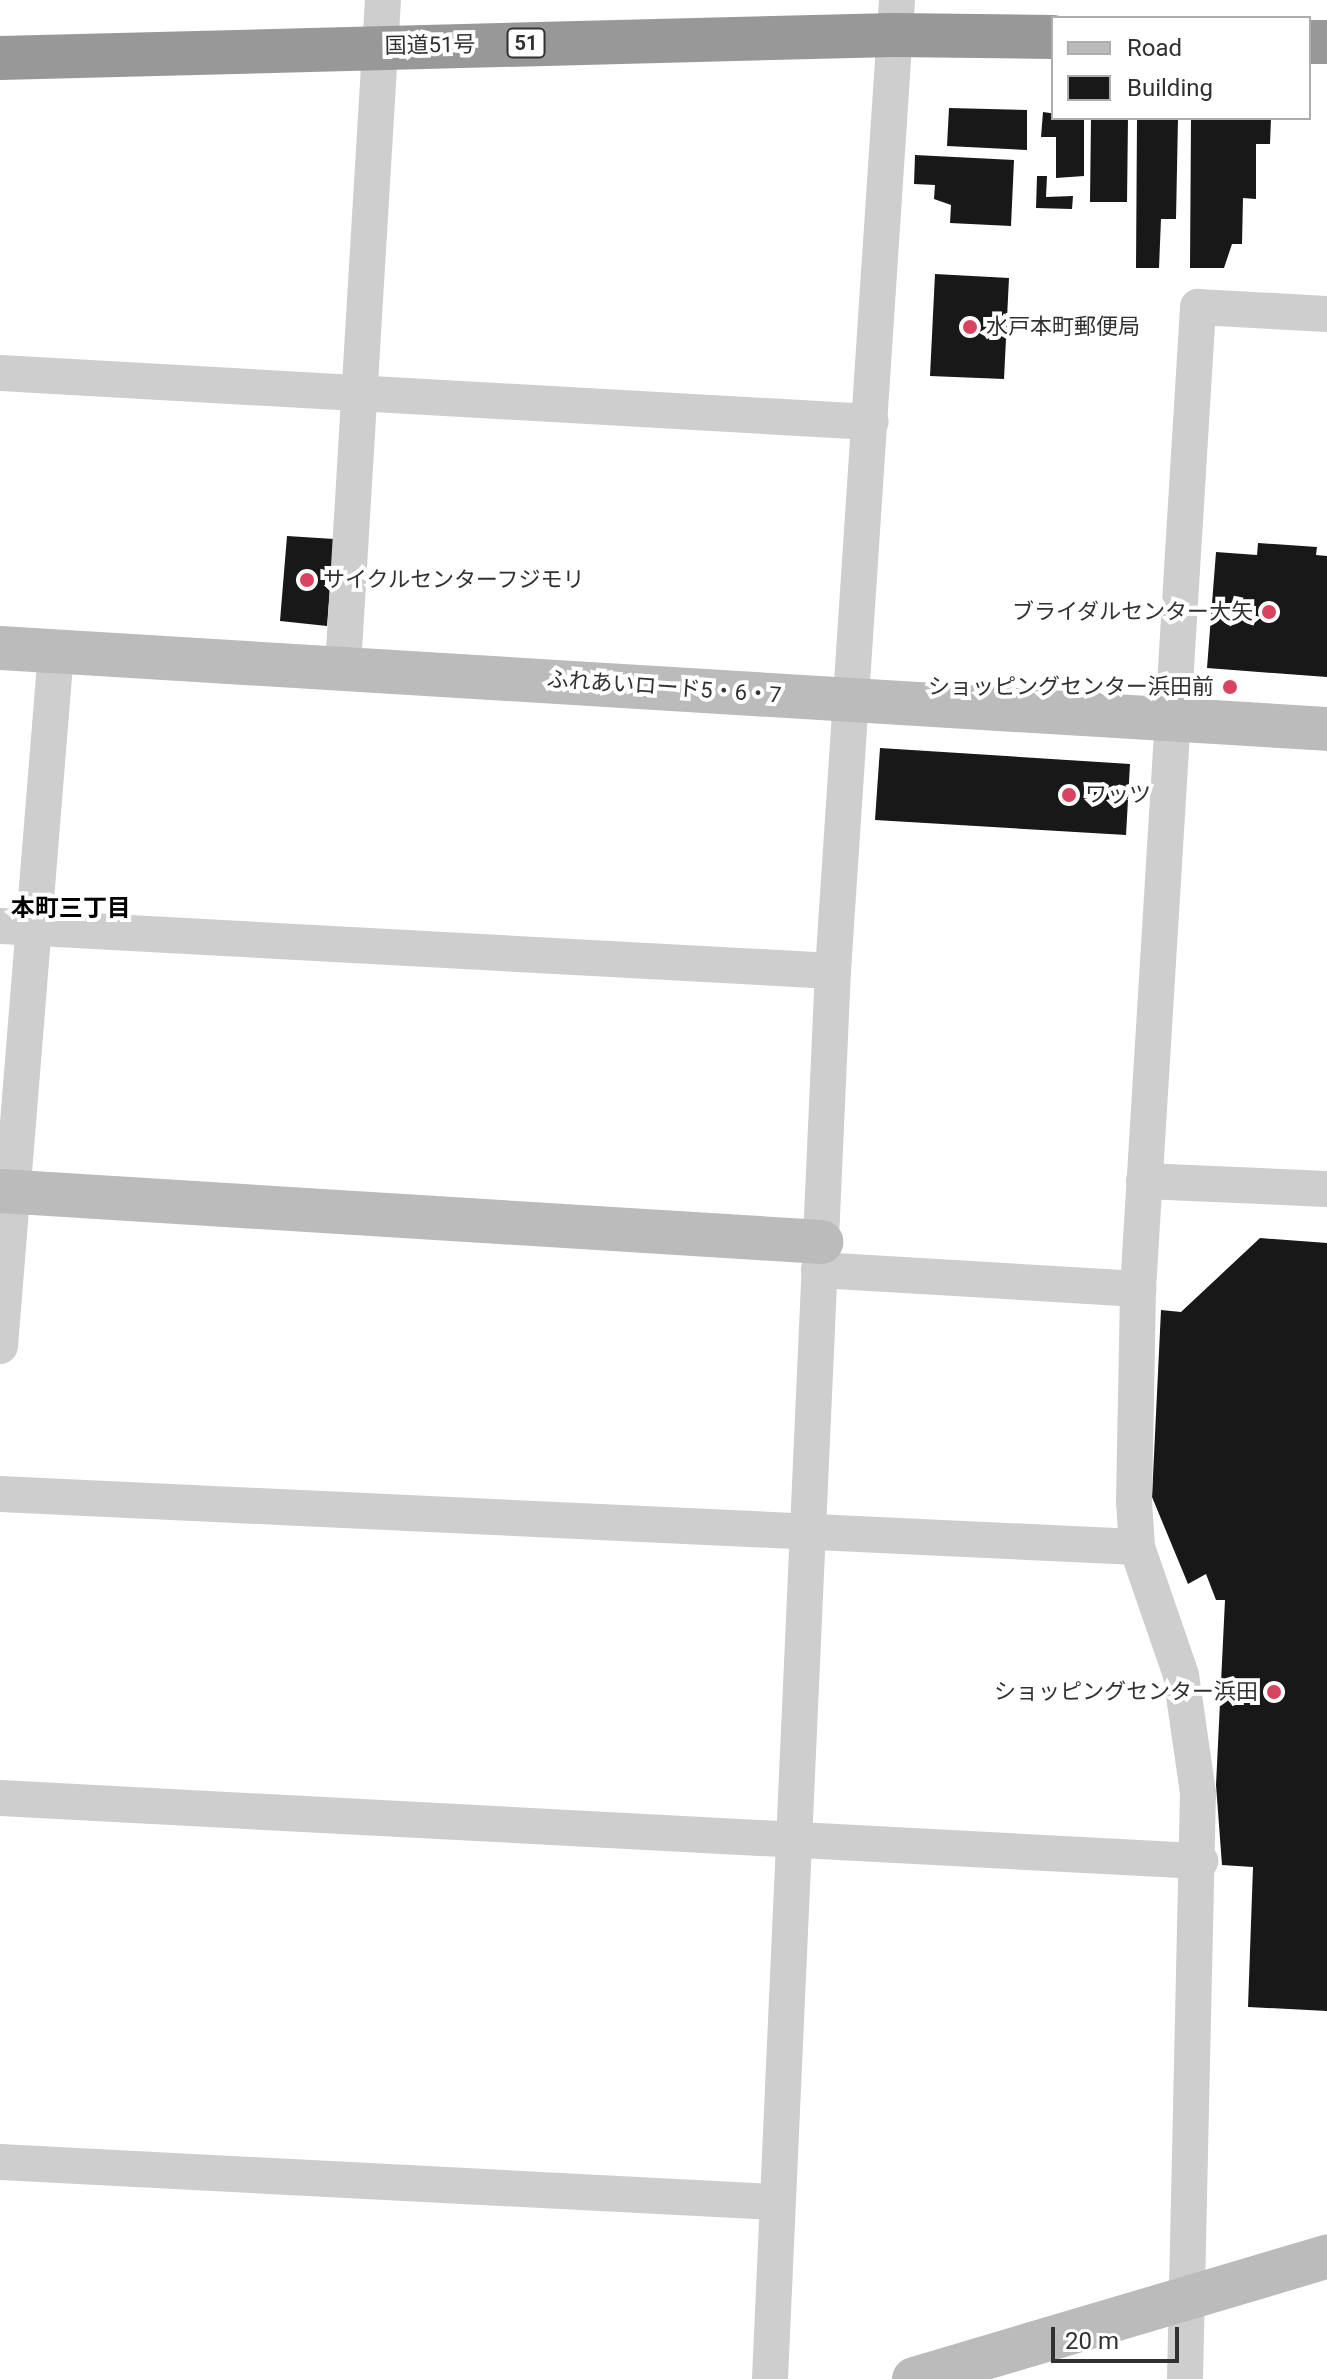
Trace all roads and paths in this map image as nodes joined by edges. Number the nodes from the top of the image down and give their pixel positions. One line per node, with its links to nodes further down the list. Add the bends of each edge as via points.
1 (383, 0): 4 (street)
2 (895, 17): 3 (highway, 国道51号 / 51); 4 (highway, 国道51号 / 51); 9 (street)
3 (1051, 37)
4 (384, 46): 5 (highway, 国道51号 / 51); 8 (street)
5 (0, 58)
6 (1327, 314): 14 (street, via 1198,307)
7 (0, 373): 8 (street)
8 (363, 390): 9 (street); 12 (street)
9 (871, 422): 13 (street)
10 (0, 648): 11 (street, ふれあいロード5・6・7)
11 (56, 651): 12 (street, ふれあいロード5・6・7); 16 (street)
12 (343, 667): 13 (street, ふれあいロード5・6・7)
13 (852, 698): 14 (street, ふれあいロード5・6・7); 17 (street)
14 (1173, 719): 15 (street, ふれあいロード5・6・7); 18 (street)
15 (1327, 729)
16 (16, 927): 17 (street); 20 (street)
17 (833, 971): 21 (street)
18 (1144, 1181): 19 (street); 22 (street)
19 (1327, 1189)
20 (5, 1191): 21 (street); 23 (street)
21 (820, 1256): 22 (street); 25 (street)
22 (1138, 1289): 26 (street)
23 (0, 1346)
24 (0, 1494): 25 (street)
25 (807, 1535): 26 (street); 28 (street)
26 (1137, 1547): 29 (street, via 1181,1675)
27 (0, 1798): 28 (street)
28 (792, 1842): 29 (street); 31 (street)
29 (1200, 1861): 33 (street)
30 (0, 2162): 31 (street)
31 (773, 2202): 34 (street)
32 (1327, 2257): 33 (street)
33 (1190, 2297): 35 (street); 36 (street)
34 (770, 2379)
35 (914, 2379)
36 (1185, 2379)

